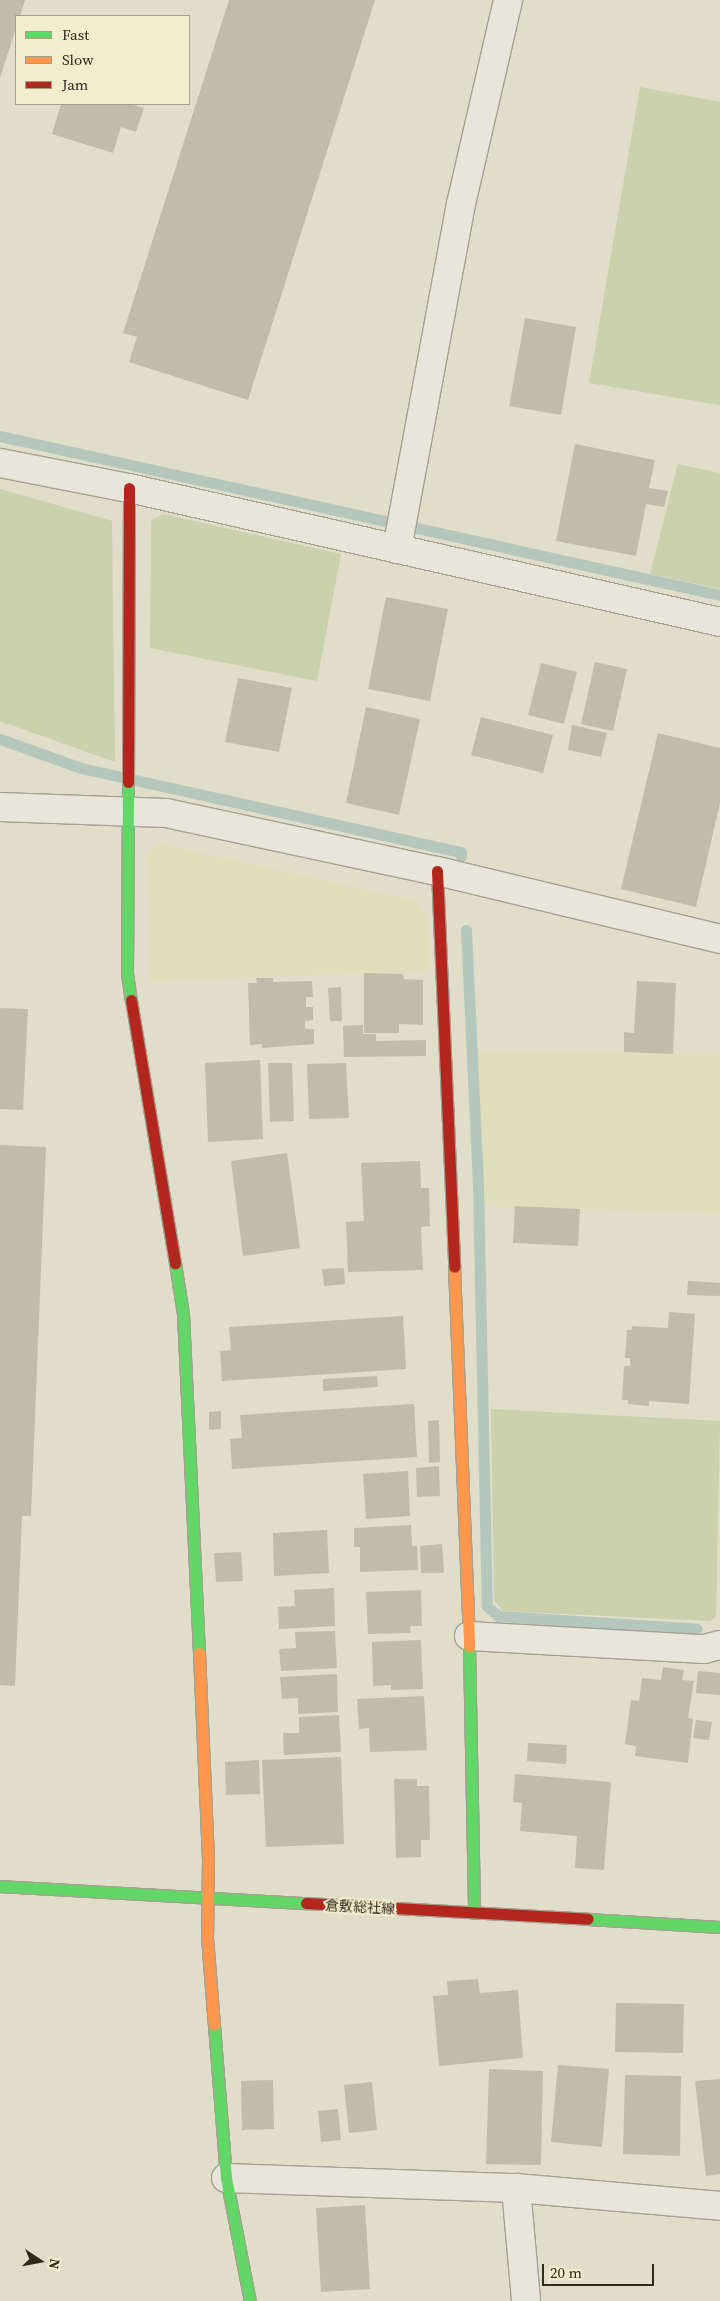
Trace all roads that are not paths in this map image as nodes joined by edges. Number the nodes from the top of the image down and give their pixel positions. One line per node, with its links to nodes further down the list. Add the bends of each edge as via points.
1 (508, 0): 4 (street, via 460,204)
2 (0, 463): 3 (street)
3 (129, 488): 4 (street); 7 (street)
4 (400, 532): 5 (street)
5 (720, 622)
6 (0, 807): 7 (street)
7 (128, 812): 8 (street, via 166,813); 13 (street, via 127,973 184,1314)
8 (438, 870): 9 (street); 10 (street)
9 (720, 939)
10 (469, 1636): 11 (street, via 704,1649); 14 (street)
11 (720, 1646)
12 (0, 1886): 13 (street, 倉敷総社線)
13 (208, 1898): 14 (street, 倉敷総社線); 16 (street, via 207,1937)
14 (474, 1913): 15 (street, 倉敷総社線)
15 (720, 1926)
16 (226, 2178): 17 (street); 19 (street)
17 (516, 2188): 18 (street); 20 (street)
18 (720, 2206)
19 (250, 2301)
20 (526, 2301)

